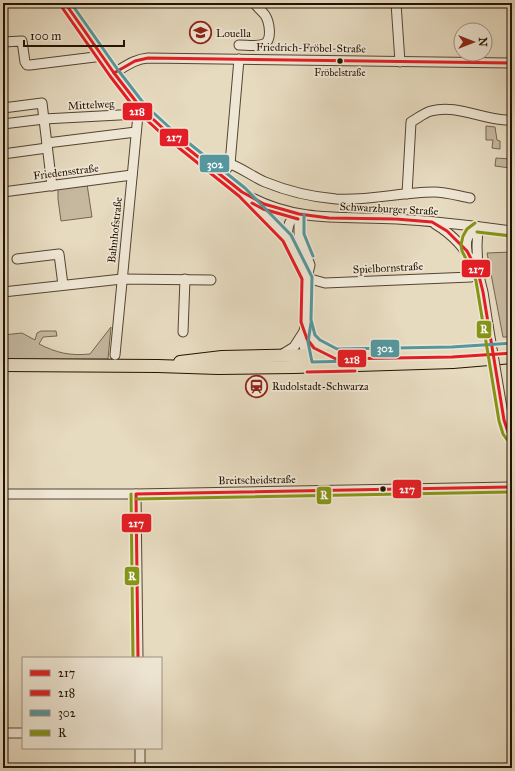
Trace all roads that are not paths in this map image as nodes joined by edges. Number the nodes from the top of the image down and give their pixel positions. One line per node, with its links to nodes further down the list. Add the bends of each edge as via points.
1 (65, 3): 6 (street, Schwarzburger Straße)
2 (254, 3): 5 (street, via 265,15 268,40 265,44)
3 (396, 3): 8 (street)
4 (3, 42): 6 (street, via 22,41 27,65)
5 (239, 45)
6 (102, 56): 10 (street, Schwarzburger Straße)
7 (239, 59): 8 (street, Friedrich-Fröbel-Straße); 10 (street, Friedrich-Fröbel-Straße, via 142,58 132,61); 19 (street)
8 (400, 62): 9 (street, Friedrich-Fröbel-Straße)
9 (512, 63)
10 (114, 73): 12 (street, Schwarzburger Straße)
11 (3, 108): 13 (street, via 42,103)
12 (140, 111): 13 (street, Mittelweg); 16 (street, Bahnhofstraße); 21 (street, Schwarzburger Straße)
13 (44, 119): 15 (street, Mittelweg); 17 (street)
14 (506, 120): 25 (street, via 441,109 431,111 412,122)
15 (3, 124)
16 (136, 132): 17 (street); 20 (street, Bahnhofstraße)
17 (47, 146): 18 (street); 22 (street)
18 (3, 154)
19 (230, 164): 21 (street); 25 (street, via 265,182 314,196 356,199)
20 (132, 175): 22 (street, Friedensstraße); 35 (street, Bahnhofstraße)
21 (222, 176): 24 (street, Schwarzburger Straße)
22 (52, 186): 23 (street, Friedensstraße)
23 (3, 192)
24 (242, 192): 27 (street, Schwarzburger Straße, via 264,204); 31 (street, Schwarzburger Straße)
25 (407, 194): 26 (street, via 436,192)
26 (470, 198)
27 (299, 214): 28 (street, Schwarzburger Straße, via 329,218); 31 (street, via 291,220); 38 (street, Schwarzburger Straße, via 299,235 310,265)
28 (432, 222): 29 (street, Schwarzburger Straße); 32 (street, via 447,231)
29 (478, 227): 30 (street, Schwarzburger Straße); 32 (street, via 468,236); 34 (street)
30 (512, 231)
31 (287, 238): 38 (street, Schwarzburger Straße)
32 (466, 251): 34 (street)
33 (17, 259): 39 (street, via 59,254)
34 (475, 274): 38 (street, Spielbornstraße, via 325,283); 51 (street, bridge, via 483,292 504,420)
35 (122, 279): 36 (street); 39 (street); 45 (street, Bahnhofstraße)
36 (185, 279): 37 (street); 41 (street)
37 (211, 280)
38 (307, 280): 42 (street, Schwarzburger Straße)
39 (63, 285): 40 (street)
40 (3, 292)
41 (183, 332)
42 (307, 335): 44 (street); 46 (street); 48 (street, via 310,346)
43 (512, 348): 44 (main road)
44 (336, 354): 48 (main road)
45 (115, 355)
46 (282, 355): 48 (main road); 50 (main road, via 222,357)
47 (512, 357): 48 (main road, via 454,362)
48 (307, 361): 50 (main road, via 218,368)
49 (3, 365): 50 (main road)
50 (158, 366)
51 (512, 438)
52 (512, 487): 54 (street, Breitscheidstraße)
53 (3, 494): 54 (street, Breitscheidstraße)
54 (136, 494): 55 (street)
55 (138, 657)
56 (3, 733): 57 (street)
57 (22, 733)
58 (140, 749): 59 (street)
59 (140, 768)

